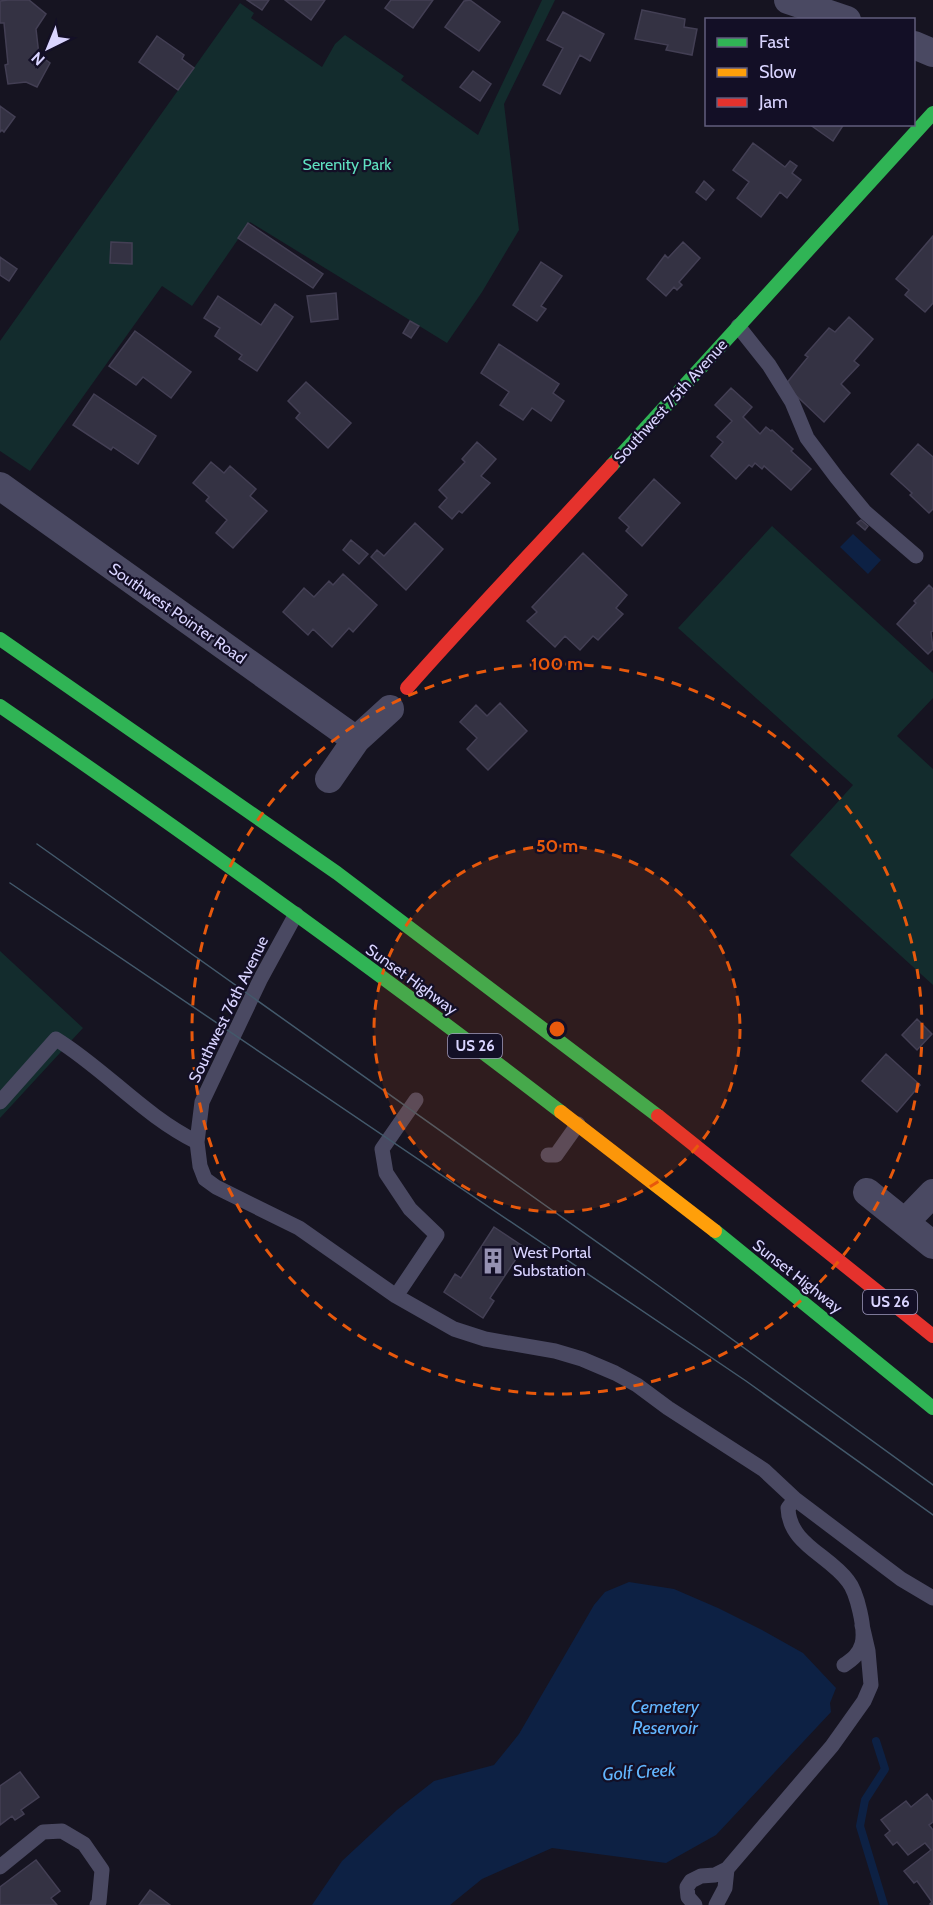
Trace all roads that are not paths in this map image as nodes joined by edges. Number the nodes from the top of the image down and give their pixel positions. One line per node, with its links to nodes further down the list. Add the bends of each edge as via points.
1 (788, 0): 2 (street)
2 (848, 13)
3 (915, 45): 4 (street)
4 (933, 53)
5 (933, 113): 6 (main road, Southwest 75th Avenue)
6 (738, 326): 8 (lane, via 770,365 807,438 837,478 865,512); 10 (main road, Southwest 75th Avenue)
7 (0, 486): 12 (street, Southwest Pointer Road)
8 (916, 556)
9 (0, 639): 25 (main road, US 26, via 374,901 669,1125)
10 (398, 699): 12 (street, Southwest 75th Avenue)
11 (0, 706): 14 (main road, Sunset Highway / US 26)
12 (356, 740): 13 (street, Southwest 75th Avenue)
13 (329, 779)
14 (296, 914): 17 (main road, Sunset Highway / US 26); 18 (lane, Southwest 76th Avenue, via 210,1083 202,1102)
15 (417, 1100): 24 (lane, via 382,1149 386,1173 410,1209 436,1234)
16 (0, 1102): 18 (lane, via 56,1039 158,1120)
17 (578, 1124): 19 (lane, via 556,1155); 26 (main road, Sunset Highway / US 26)
18 (197, 1142): 24 (lane, Southwest 76th Avenue, via 205,1179 299,1228)
19 (548, 1155)
20 (867, 1192): 22 (street)
21 (933, 1193): 22 (street)
22 (905, 1222): 23 (street)
23 (933, 1245)
24 (396, 1296): 27 (lane, via 454,1329 555,1351 615,1373 764,1470)
25 (933, 1336)
26 (933, 1408)
27 (795, 1500): 28 (lane, via 901,1579); 29 (lane, via 788,1508 792,1529 850,1582)
28 (933, 1598)
29 (862, 1625): 30 (lane, via 862,1642 856,1656); 32 (lane, via 871,1685 864,1701 832,1746)
30 (844, 1665)
31 (0, 1867): 33 (lane, via 43,1832 62,1831 84,1844 102,1870)
32 (727, 1869): 34 (lane, via 691,1881 688,1897); 35 (lane, via 725,1888)
33 (97, 1905)
34 (695, 1905)
35 (716, 1905)

